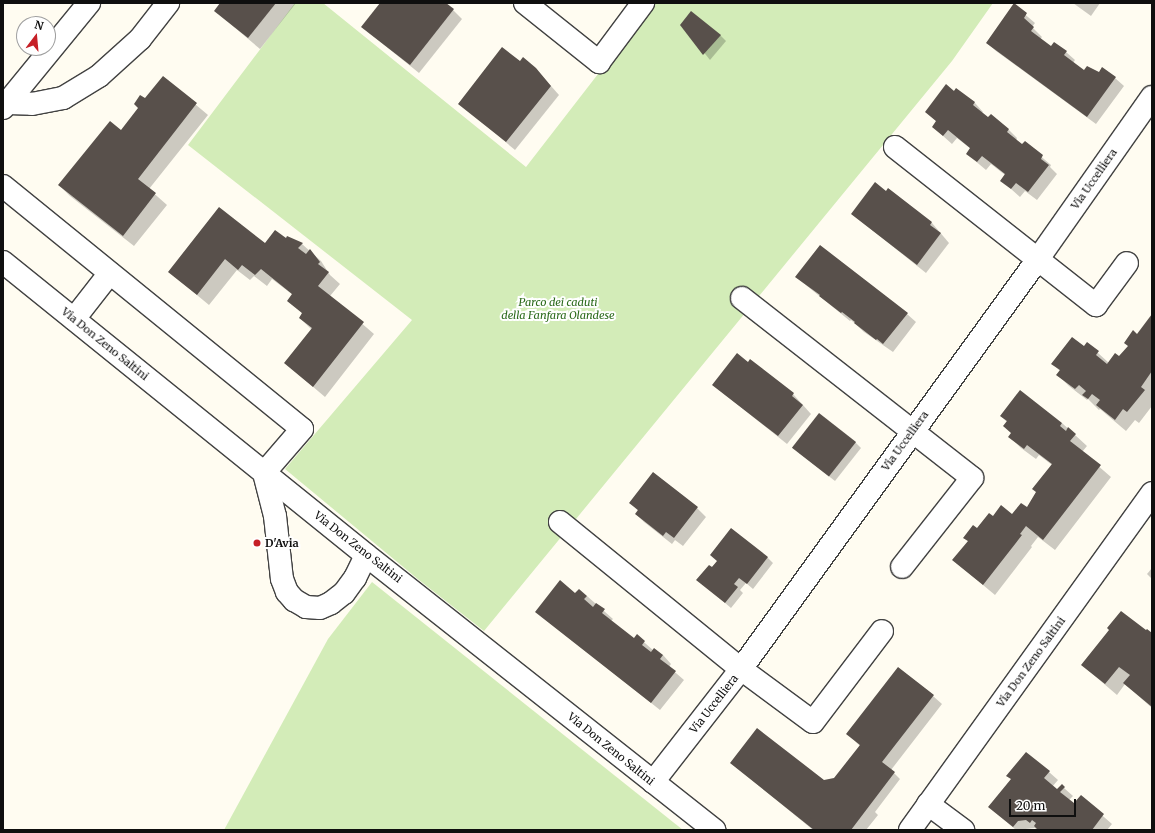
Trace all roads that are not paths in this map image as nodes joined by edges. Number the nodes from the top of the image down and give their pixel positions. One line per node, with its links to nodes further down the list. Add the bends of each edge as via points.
1 (89, 3): 6 (street)
2 (168, 3): 6 (street, via 140,39 99,76 63,98)
3 (525, 3): 4 (street, via 599,62)
4 (643, 3)
5 (1152, 97): 9 (street, Via Uccelliera)
6 (5, 106)
7 (895, 147): 9 (street)
8 (3, 186): 12 (street)
9 (1038, 259): 11 (street, via 1096,305); 15 (street, Via Uccelliera)
10 (3, 262): 14 (street, Via Don Zeno Saltini)
11 (1127, 263)
12 (110, 273): 14 (street); 16 (street, via 302,429)
13 (742, 298): 15 (street)
14 (74, 319): 16 (street, Via Don Zeno Saltini)
15 (912, 431): 20 (street, via 972,478); 22 (street, Via Uccelliera)
16 (264, 473): 19 (street, Via Don Zeno Saltini); 19 (street, via 275,516 282,579 287,592 294,600 306,607 320,608 331,603 344,593 355,578)
17 (1152, 493): 24 (street, Via Don Zeno Saltini)
18 (560, 522): 22 (street)
19 (366, 555): 23 (street, Via Don Zeno Saltini)
20 (902, 567)
21 (882, 631): 22 (street, via 813,722)
22 (741, 669): 23 (street, Via Uccelliera)
23 (653, 782): 25 (street, Via Don Zeno Saltini)
24 (928, 804): 26 (street, Via Don Zeno Saltini); 27 (street)
25 (714, 830)
26 (910, 830)
27 (963, 830)

